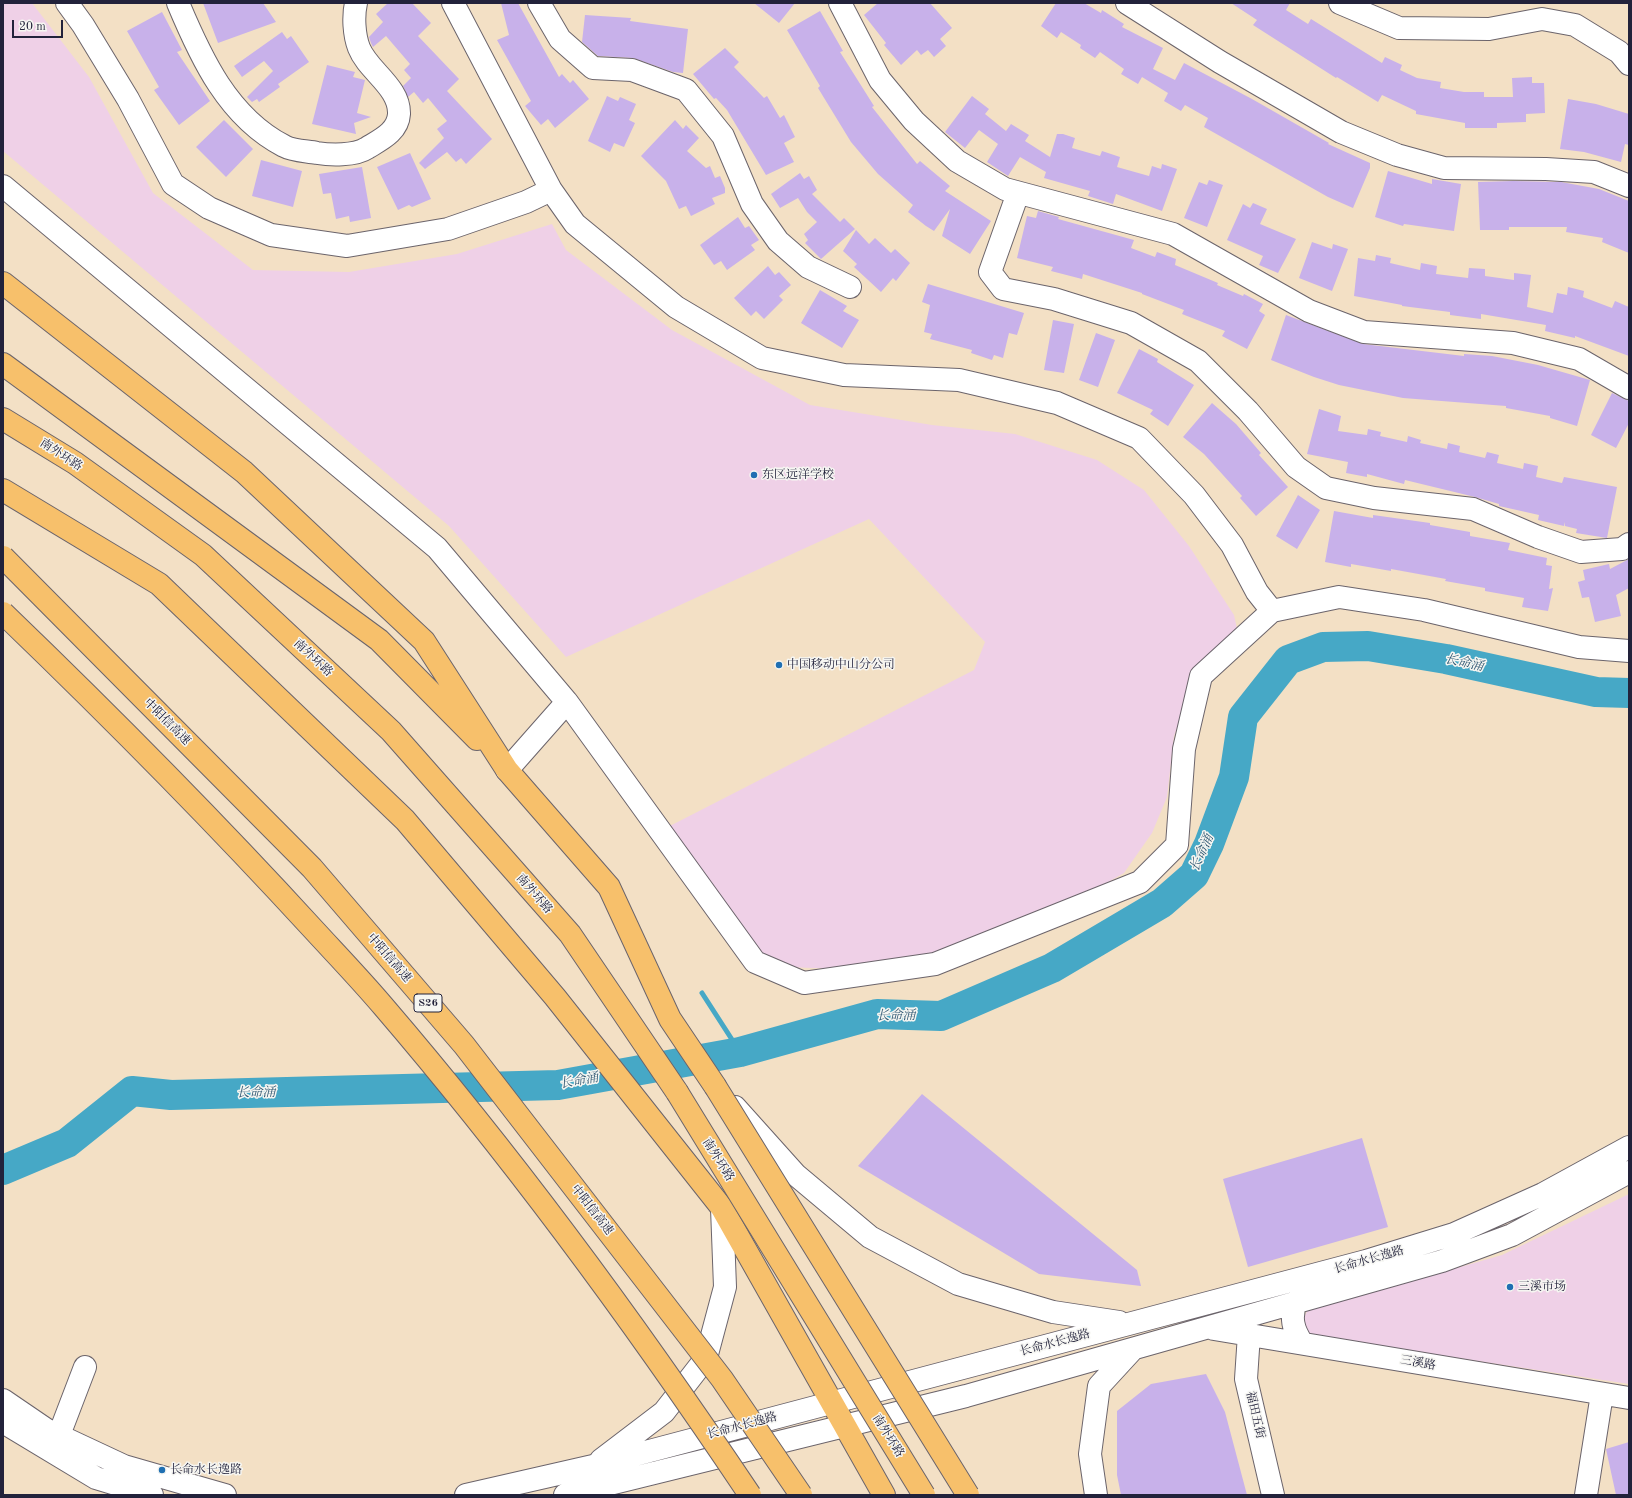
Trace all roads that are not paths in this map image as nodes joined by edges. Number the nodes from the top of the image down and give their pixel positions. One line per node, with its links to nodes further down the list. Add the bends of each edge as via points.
1 (67, 3): 12 (street, via 84,25 128,99 173,184 209,208 271,235 347,246 448,229 526,202)
2 (178, 3): 3 (street, via 195,44 219,88 254,127 285,147 332,156 364,150 392,132 399,115 395,96 359,48 354,15)
3 (356, 3)
4 (453, 3): 12 (street)
5 (539, 3): 15 (street, via 560,39 593,68 632,70 686,90 723,136 752,204 778,241 808,267)
6 (840, 3): 13 (street, via 880,80 914,121 957,161 1004,189)
7 (1127, 3): 11 (street, via 1220,62 1341,132 1397,155 1444,168 1594,172)
8 (1340, 3): 9 (street, via 1400,28 1489,29 1542,19 1575,25 1619,52)
9 (1629, 64)
10 (3, 186): 27 (street, via 437,548)
11 (1629, 186)
12 (551, 190): 24 (street, via 575,224 676,307 762,358 844,375 959,380 1057,403 1138,438 1194,495 1232,545 1256,592)
13 (1018, 193): 17 (street, via 1173,234 1308,311 1364,332 1513,343 1579,359); 22 (street, via 990,272 1003,289 1054,299 1131,323 1198,361 1248,411 1296,467 1326,488 1374,498 1472,509 1581,552 1622,549)
14 (3, 283): 28 (highway, via 244,472 424,640)
15 (850, 287)
16 (3, 364): 28 (highway, via 379,640)
17 (1629, 388)
18 (3, 419): 20 (highway, 南外环路)
19 (3, 426): 20 (highway)
20 (75, 463): 55 (highway, 南外环路, bridge, via 203,555 391,731 570,934 681,1099)
21 (3, 490): 32 (highway, 南外环路, via 159,584 405,820 578,1025)
22 (1629, 544)
23 (3, 557): 53 (highway, 中阳信高速 / S26, bridge, via 312,868 459,1039 722,1379)
24 (1272, 611): 26 (street, via 1339,597 1424,610 1578,647); 27 (street, via 1201,676 1184,749 1177,845 1140,882 935,964 804,983 755,962)
25 (3, 613): 52 (highway, bridge, via 198,807 383,1006 590,1264)
26 (1629, 651)
27 (568, 702): 28 (street)
28 (507, 770): 29 (highway, via 609,888 670,1019)
29 (715, 1086): 34 (street, via 796,1175 870,1237 958,1284 1053,1312); 56 (highway, bridge)
30 (1629, 1147): 34 (street, 长命水长逸路, via 1544,1194 1454,1234 1366,1261)
31 (1629, 1172): 33 (street, 长命水长逸路, via 1512,1235 1442,1261)
32 (722, 1208): 43 (highway, 南外环路); 47 (street, via 725,1287 706,1358 664,1412)
33 (1296, 1302): 35 (street, 长命水长逸路); 37 (street, via 1292,1322)
34 (1129, 1323): 43 (street, 长命水长逸路)
35 (1207, 1328): 36 (street, 三溪路); 38 (street, 长命水长逸路)
36 (1249, 1334): 37 (street, 三溪路); 58 (street, 福田五街, via 1246,1379)
37 (1302, 1343): 40 (street, 三溪路)
38 (1134, 1348): 45 (street, 长命水长逸路); 57 (street, via 1099,1386 1090,1454)
39 (85, 1368): 46 (street)
40 (1602, 1394): 41 (street, 三溪路); 59 (street)
41 (1629, 1398)
42 (3, 1400): 46 (street)
43 (832, 1403): 45 (highway, 南外环路); 47 (street, 长命水长逸路)
44 (3, 1422): 48 (street, via 96,1478)
45 (846, 1427): 51 (street, 长命水长逸路); 54 (highway, 南外环路)
46 (58, 1435): 49 (street, via 124,1466)
47 (593, 1466): 50 (street, 长命水长逸路)
48 (152, 1495)
49 (225, 1495)
50 (466, 1495)
51 (565, 1495)
52 (750, 1495)
53 (800, 1495)
54 (884, 1495)
55 (924, 1495)
56 (968, 1495)
57 (1096, 1495)
58 (1273, 1495)
59 (1586, 1495)

